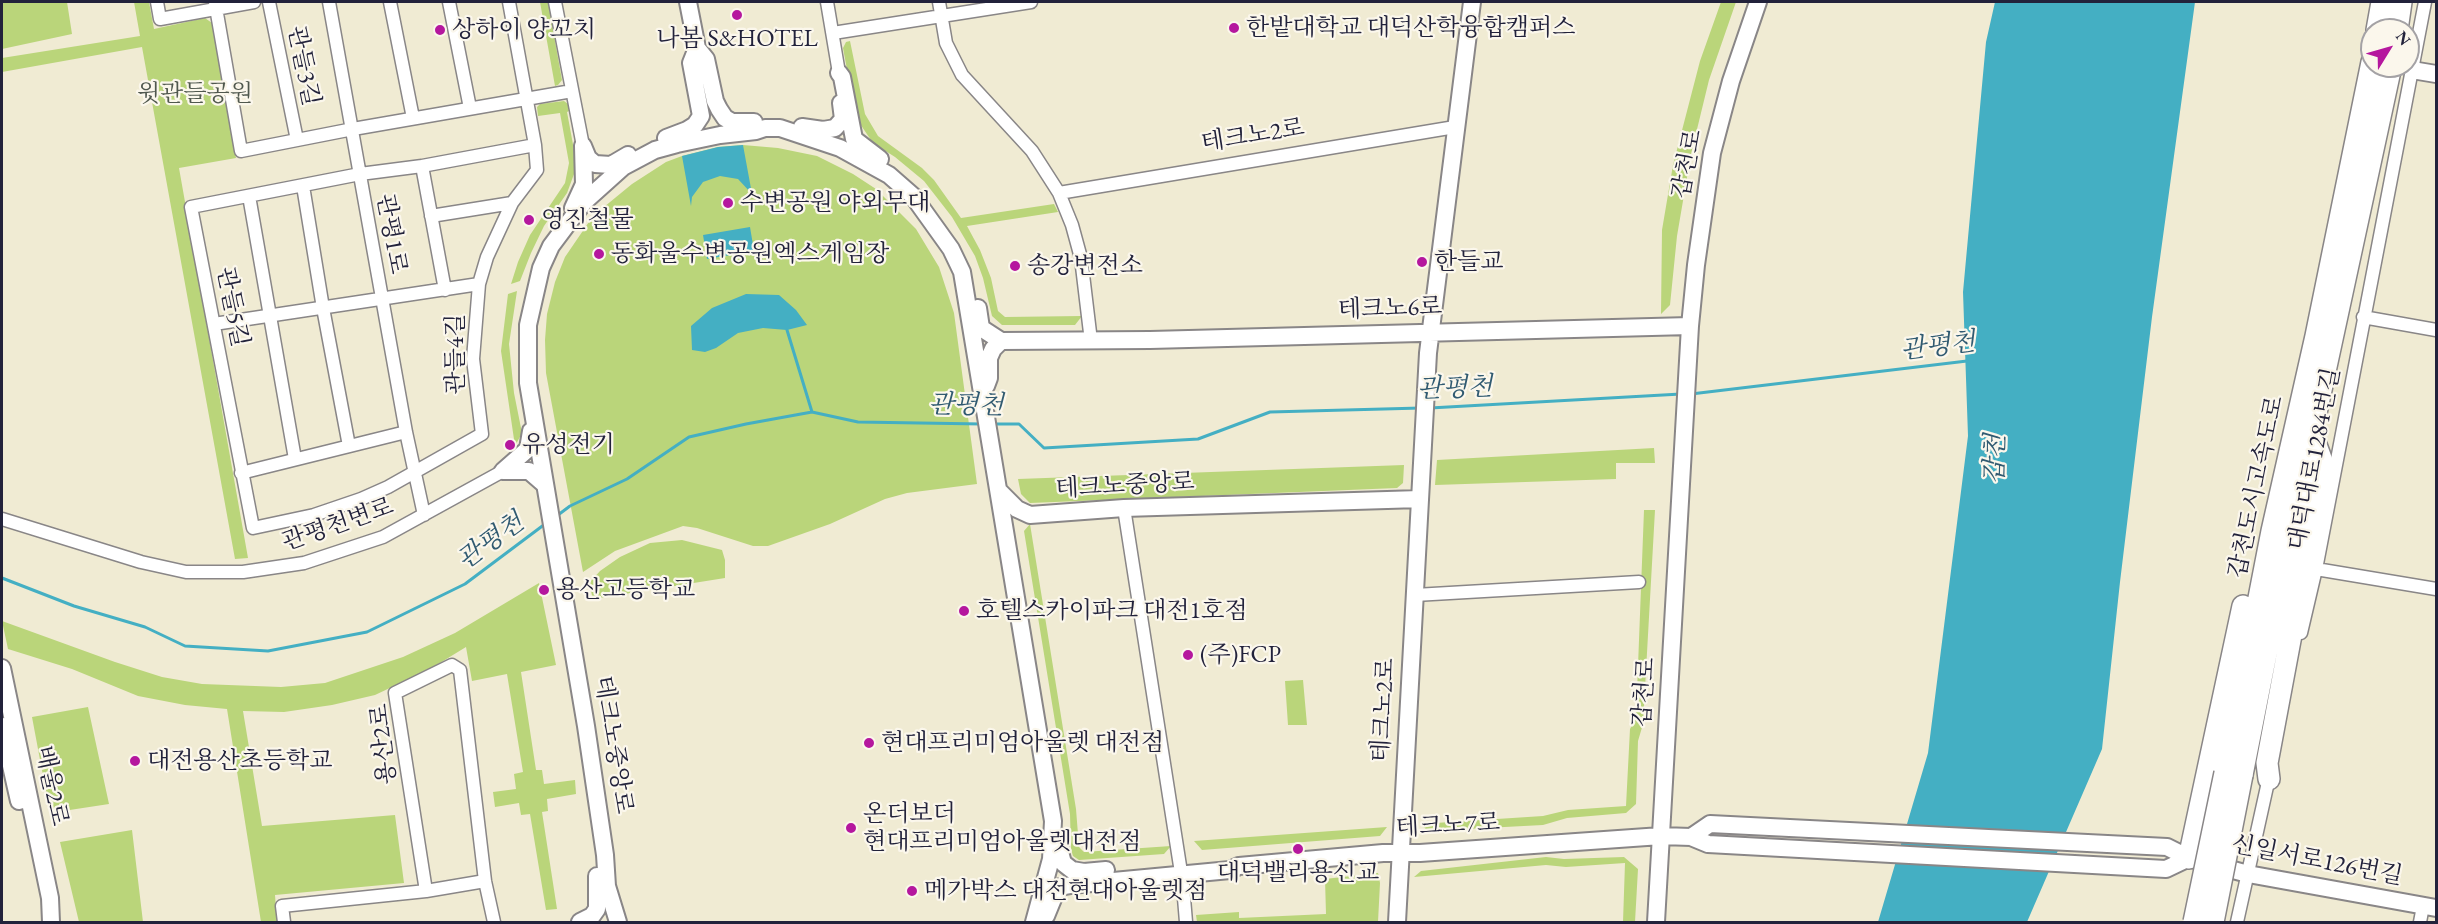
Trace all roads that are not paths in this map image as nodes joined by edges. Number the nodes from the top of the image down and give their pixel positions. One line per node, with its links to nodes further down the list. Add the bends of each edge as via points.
1 (157, 2): 18 (street, via 160,19)
2 (254, 2): 18 (street)
3 (269, 2): 38 (street, 관들3길)
4 (329, 2): 37 (street, 관평1로)
5 (390, 2): 34 (street)
6 (449, 2): 33 (street)
7 (509, 2): 32 (street, 관들4길)
8 (555, 2): 31 (street)
9 (688, 2): 24 (main road)
10 (827, 2): 23 (street)
11 (939, 2): 19 (street)
12 (1031, 2): 19 (street)
13 (1472, 2): 35 (main road, 테크노2로)
14 (1758, 2): 61 (main road, 갑천로, via 1712,153)
15 (2382, 2): 20 (highway)
16 (2401, 2): 21 (highway)
17 (2425, 2): 22 (street, 대덕대로1284번길)
18 (215, 5): 38 (street, 관들3길, via 241,151)
19 (941, 16): 23 (street); 45 (street, via 946,43 962,75 1032,151)
20 (2379, 18)
21 (2399, 18)
22 (2420, 28)
23 (832, 33): 26 (street)
24 (697, 48): 36 (main road, via 706,59 715,101 725,118); 41 (main road, via 691,63 701,116 695,125 667,137)
25 (2420, 72): 27 (main road)
26 (839, 73): 36 (main road, via 843,119 839,125 823,130); 47 (main road, via 854,139 905,178)
27 (2436, 75)
28 (2369, 78): 69 (highway, 갑천도시고속도로)
29 (2388, 78): 67 (highway, 갑천도시고속도로)
30 (2410, 78): 57 (street, 대덕대로1284번길)
31 (572, 91): 32 (street, 관들3길); 40 (street)
32 (527, 99): 33 (street, 관들3길); 39 (street, 관들4길)
33 (470, 108): 34 (street, 관들3길)
34 (413, 118): 37 (street, 관들3길)
35 (1455, 127): 45 (street, 테크노2로); 60 (main road, 테크노2로)
36 (773, 128): 41 (main road, via 693,140); 47 (main road, via 855,155)
37 (353, 129): 38 (street, 관들3길); 43 (street, 관평1로)
38 (297, 140)
39 (535, 145): 42 (street); 48 (street, 관들4길, via 537,170)
40 (583, 146): 41 (main road, via 595,164 611,165 626,155); 50 (main road, via 584,184)
41 (648, 153): 50 (main road, via 623,167 584,202)
42 (422, 166): 43 (street); 49 (street, 관들4길)
43 (360, 174): 44 (street, 관들5길); 54 (street, 관평1로)
44 (303, 186): 46 (street, 관들5길); 55 (street)
45 (1059, 192): 63 (street, via 1081,258)
46 (249, 196): 56 (street, 관들5길); 58 (street, 관들5길, via 191,207)
47 (914, 196): 51 (main road)
48 (512, 202): 49 (street); 52 (street, 관들4길)
49 (431, 216): 53 (street, 관들4길)
50 (562, 230): 65 (main road, via 542,268 528,325 528,383)
51 (962, 272): 62 (main road, via 973,292 981,328); 64 (main road)
52 (479, 284): 53 (street); 73 (street, 관들4길, via 472,359 482,434)
53 (446, 290): 54 (street)
54 (381, 300): 55 (street); 66 (street, 관평1로)
55 (323, 308): 56 (street); 68 (street)
56 (269, 316): 58 (street); 70 (street, 관들5길)
57 (2363, 317): 59 (street); 82 (street, 대덕대로1284번길)
58 (214, 324): 72 (street, 관들5길)
59 (2436, 330)
60 (1430, 332): 61 (main road, 테크노6로); 63 (main road, 테크노6로); 76 (main road, 테크노2로)
61 (1689, 333): 91 (main road, 갑천로)
62 (1001, 341): 63 (main road, 테크노6로); 64 (main road)
63 (1091, 341)
64 (982, 359): 75 (main road, via 982,398)
65 (534, 417): 71 (main road, via 529,423 528,449); 74 (main road)
66 (406, 432): 68 (street); 73 (street, 관평1로)
67 (2312, 434): 88 (highway, 갑천도시고속도로); 89 (highway, via 2323,464 2267,763)
68 (349, 446): 70 (street)
69 (2292, 446): 88 (highway, 갑천도시고속도로, via 2272,531); 95 (highway, via 2265,510)
70 (295, 459): 72 (street)
71 (503, 471): 74 (main road, via 529,471); 78 (street, 관평천변로)
72 (241, 473): 73 (street, 관들5길, via 253,528 361,499)
73 (414, 473): 78 (street, 관평1로)
74 (540, 477): 94 (main road, 테크노중앙로, via 561,574)
75 (999, 486): 79 (main road, via 1017,509); 81 (main road)
76 (1420, 500): 77 (main road, 테크노중앙로); 85 (main road, 테크노2로)
77 (1124, 508): 79 (main road, 테크노중앙로); 96 (street)
78 (424, 515): 80 (street, 관평천변로, via 383,537 315,560 243,572 186,572)
79 (1030, 515): 81 (main road, via 1018,526)
80 (2, 519)
81 (1008, 546): 90 (main road)
82 (2316, 569): 84 (street); 89 (street, 대덕대로1284번길)
83 (1639, 582): 85 (street)
84 (2436, 589)
85 (1415, 595): 93 (main road, 테크노2로)
86 (2, 668): 101 (main road, 배울2로, via 50,898)
87 (2, 726): 101 (main road, 배울2로, via 36,878)
88 (2234, 774): 111 (highway, 갑천도시고속도로, bridge); 112 (highway, 갑천도시고속도로, bridge)
89 (2269, 779): 97 (street, 대덕대로1284번길)
90 (1053, 821): 96 (main road, 테크노7로, via 1063,863 1072,870); 106 (main road, via 1051,859)
91 (1660, 836): 92 (main road, 테크노7로); 93 (main road, 테크노7로); 110 (main road, 갑천로)
92 (1691, 837): 95 (main road, via 1708,844 2166,869); 95 (main road, 신일서로126번길, via 1710,824 2168,847)
93 (1401, 852): 96 (main road, 테크노7로, via 1239,866 1230,870); 109 (main road, 테크노2로)
94 (605, 855): 104 (main road, via 597,877 597,909); 105 (main road, 테크노중앙로, via 607,886)
95 (2188, 858): 97 (main road, 신일서로126번길)
96 (1181, 870): 107 (main road, 테크노7로, via 1060,887); 108 (street)
97 (2248, 874): 100 (main road, 신일서로126번길); 113 (street, 대덕대로1284번길)
98 (485, 880): 99 (street); 99 (street, 용산2로, via 460,670 452,665 395,693); 103 (street, 용산2로)
99 (426, 891): 102 (street, via 282,906)
100 (2426, 912)
101 (50, 918)
102 (284, 922)
103 (494, 922)
104 (580, 922)
105 (618, 922)
106 (1034, 922)
107 (1043, 922)
108 (1186, 922)
109 (1397, 922)
110 (1656, 922)
111 (2194, 922)
112 (2213, 922)
113 (2237, 922)

